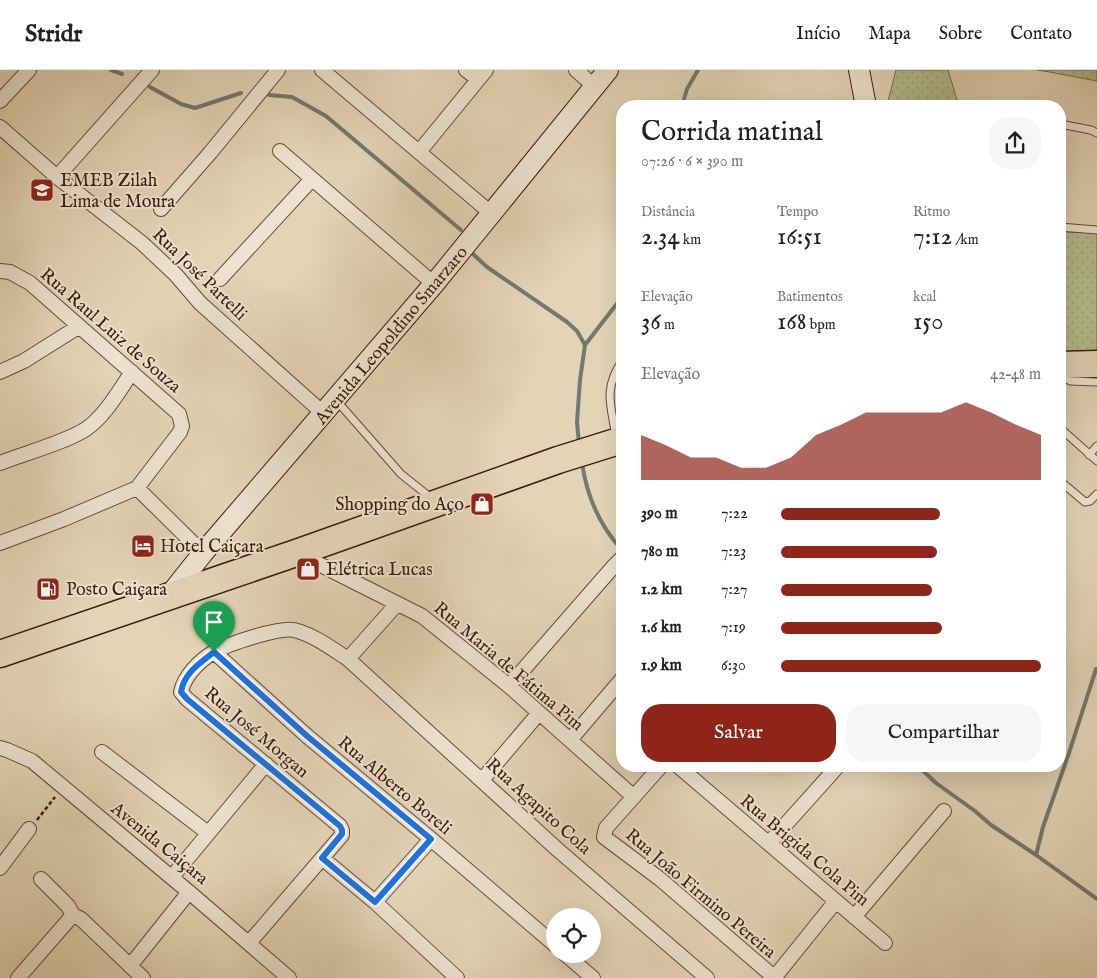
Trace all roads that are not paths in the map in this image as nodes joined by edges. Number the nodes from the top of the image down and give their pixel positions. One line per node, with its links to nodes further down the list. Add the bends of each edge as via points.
1 (29, 70): 12 (street)
2 (152, 70): 18 (street)
3 (278, 70): 20 (street)
4 (322, 70): 17 (street)
5 (466, 70): 9 (street)
6 (576, 70): 10 (street)
7 (608, 70): 10 (street, Avenida Leopoldino Smarzaro)
8 (859, 70): 11 (street)
9 (482, 75): 17 (street)
10 (594, 86): 21 (street, Avenida Leopoldino Smarzaro)
11 (864, 100)
12 (0, 101)
13 (1066, 125): 15 (lane)
14 (0, 127): 18 (street, Rua José Partelli)
15 (1097, 133)
16 (280, 151): 19 (street)
17 (419, 152): 21 (street)
18 (57, 177): 35 (street, Rua José Partelli, via 142,243 200,303)
19 (312, 178): 25 (street); 26 (street)
20 (161, 209)
21 (492, 214): 26 (street, Avenida Leopoldino Smarzaro)
22 (1066, 227): 23 (lane)
23 (1097, 230)
24 (0, 271): 27 (street, Rua Raul Luiz de Souza, via 10,272 30,283)
25 (220, 279)
26 (434, 284): 35 (street, Avenida Leopoldino Smarzaro)
27 (78, 327): 30 (street); 31 (street, Rua Raul Luiz de Souza)
28 (1097, 364): 29 (highway)
29 (1066, 365)
30 (0, 372)
31 (132, 372): 41 (street, via 104,411 87,428); 43 (street, Rua Raul Luiz de Souza, via 179,414 182,426)
32 (616, 372): 37 (lane, via 609,392)
33 (1066, 378): 34 (lane)
34 (1097, 382)
35 (330, 406): 45 (lane, via 401,474); 47 (street, Avenida Leopoldino Smarzaro)
36 (1066, 433): 39 (lane)
37 (614, 441): 45 (highway)
38 (1097, 446): 39 (lane)
39 (1089, 454): 40 (lane)
40 (1097, 461)
41 (0, 463)
42 (1066, 486): 44 (lane, via 1085,502)
43 (136, 488): 46 (street); 47 (street)
44 (1097, 494)
45 (437, 503): 48 (highway)
46 (0, 543)
47 (203, 553): 50 (street, Avenida Leopoldino Smarzaro)
48 (296, 553): 50 (highway); 51 (street, Rua Maria de Fátima Pim)
49 (616, 565): 55 (street)
50 (169, 596): 52 (highway)
51 (397, 604): 54 (street); 55 (street, Rua Maria de Fátima Pim, via 422,616)
52 (2, 649)
53 (214, 652): 54 (street, Rua José Morgan, via 277,630 293,630 316,639); 61 (street, Rua José Morgan, via 192,670 181,692); 70 (street, Rua Alberto Boreli, via 307,736)
54 (348, 659): 65 (street, Rua Agapito Cola)
55 (509, 686): 57 (street, Rua Maria de Fátima Pim)
56 (616, 686): 58 (street)
57 (539, 713): 58 (street, Rua Maria de Fátima Pim); 65 (street)
58 (570, 740): 66 (street, Rua Maria de Fátima Pim)
59 (0, 748): 74 (street, Avenida Caiçara, via 32,761)
60 (102, 752): 69 (street)
61 (266, 764): 69 (street); 72 (street, Rua José Morgan, via 340,826 342,834)
62 (656, 772): 66 (street)
63 (685, 772): 71 (street, Rua Brigida Cola Pim)
64 (833, 772): 71 (street)
65 (482, 780): 91 (street, Rua Agapito Cola)
66 (634, 797): 92 (street, Rua João Firmino Pereira, via 606,828 604,837 660,879)
67 (944, 811): 80 (street)
68 (29, 830): 73 (street)
69 (208, 833): 74 (street)
70 (431, 839): 78 (street); 81 (street, Rua Alberto Boreli)
71 (769, 843): 77 (street, Rua Brigida Cola Pim)
72 (322, 858): 78 (street); 82 (street)
73 (0, 868)
74 (172, 877): 76 (street, Avenida Caiçara)
75 (40, 879): 79 (street)
76 (189, 892): 82 (street, Avenida Caiçara); 85 (street)
77 (836, 901): 80 (street, Rua Brigida Cola Pim); 92 (street)
78 (375, 902): 89 (street)
79 (73, 915): 85 (street); 86 (street)
80 (854, 917): 83 (street, Rua Brigida Cola Pim)
81 (546, 937)
82 (249, 943): 88 (street, Avenida Caiçara)
83 (885, 943)
84 (576, 963): 90 (street)
85 (130, 966): 87 (street)
86 (18, 978)
87 (143, 978)
88 (288, 978)
89 (457, 978)
90 (593, 978)
91 (707, 978)
92 (774, 978)

